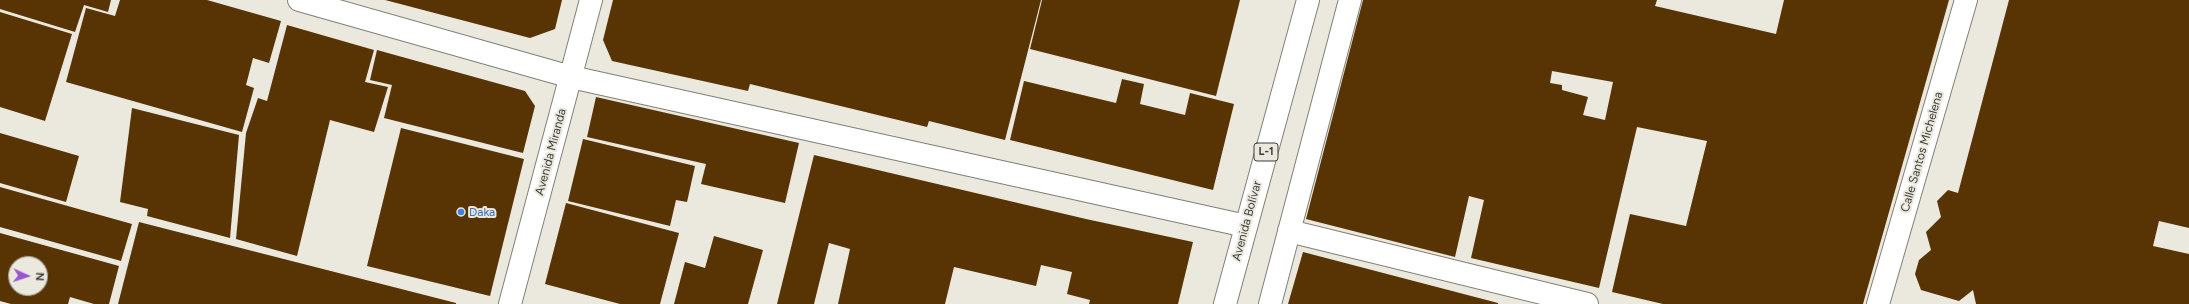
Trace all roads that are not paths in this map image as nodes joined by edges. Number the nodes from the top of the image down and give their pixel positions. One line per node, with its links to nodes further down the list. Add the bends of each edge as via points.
1 (299, 0): 6 (street)
2 (591, 0): 6 (street, Avenida Miranda)
3 (1308, 0): 7 (street, Avenida Bolívar / L-1)
4 (1350, 0): 8 (street)
5 (1966, 0): 13 (street, Calle Santos Michelena)
6 (572, 77): 7 (street); 9 (street, Avenida Miranda)
7 (1246, 226): 10 (street, Avenida Bolívar / L-1)
8 (1289, 231): 11 (street); 12 (street)
9 (510, 304)
10 (1225, 304)
11 (1270, 304)
12 (1587, 304)
13 (1878, 304)

